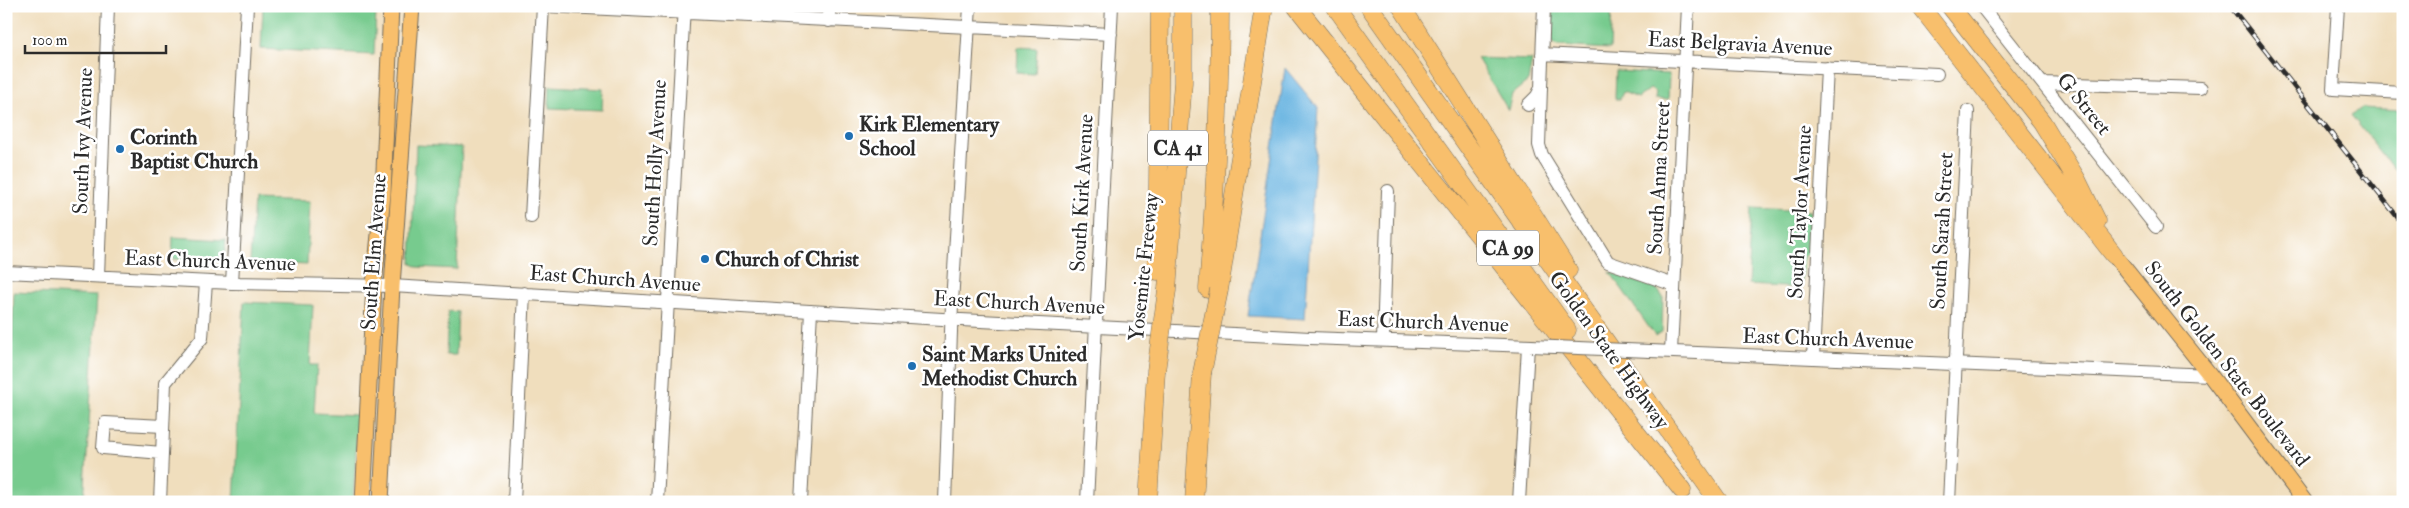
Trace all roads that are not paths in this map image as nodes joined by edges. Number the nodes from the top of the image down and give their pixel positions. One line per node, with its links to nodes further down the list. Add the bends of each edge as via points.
1 (108, 6): 42 (street, South Ivy Avenue)
2 (247, 6): 44 (street)
3 (391, 6): 45 (main road, South Elm Avenue, via 383,194)
4 (412, 6): 47 (main road, South Elm Avenue)
5 (545, 6): 23 (street); 38 (street)
6 (829, 6): 24 (street)
7 (970, 6): 25 (street)
8 (1112, 6): 26 (street, South Kirk Avenue)
9 (1160, 6): 48 (highway)
10 (1183, 6): 48 (highway, Yosemite Freeway / CA 41, via 1183,82)
11 (1220, 6): 49 (highway, CA 41)
12 (1264, 6): 49 (highway)
13 (1296, 6): 64 (highway)
14 (1335, 6): 64 (highway, Golden State Highway / CA 99)
15 (1369, 6): 63 (highway, Golden State Highway / CA 99)
16 (1401, 6): 63 (highway, via 1576,283 1668,415)
17 (1544, 6): 27 (street)
18 (1688, 6): 28 (street, South Anna Street)
19 (1920, 6): 40 (highway, South Golden State Boulevard)
20 (1950, 6): 40 (highway, South Golden State Boulevard, via 2042,122 2077,180)
21 (1981, 6): 31 (street, G Street)
22 (2338, 6): 34 (street, via 2334,89)
23 (683, 10): 24 (street); 51 (street, South Holly Avenue)
24 (829, 21): 25 (street)
25 (969, 28): 26 (street); 53 (street)
26 (1111, 34): 54 (street, South Kirk Avenue)
27 (1542, 54): 28 (street, East Belgravia Avenue); 32 (street)
28 (1685, 61): 29 (street, East Belgravia Avenue); 46 (street, South Anna Street)
29 (1827, 68): 30 (street, East Belgravia Avenue); 58 (street, South Taylor Avenue)
30 (1937, 74)
31 (2042, 83): 33 (street); 39 (street, G Street)
32 (1540, 88): 35 (street); 46 (street, via 1539,145 1542,155 1608,262)
33 (2201, 88)
34 (2403, 93)
35 (1528, 105)
36 (1968, 111): 59 (street, South Sarah Street)
37 (1388, 191): 55 (street)
38 (532, 217)
39 (2156, 227)
40 (2114, 255): 60 (main road, South Golden State Boulevard)
41 (6, 272): 42 (street, East Church Avenue)
42 (98, 276): 43 (street, East Church Avenue)
43 (206, 282): 44 (street, East Church Avenue); 61 (street, via 202,338 165,384)
44 (232, 283): 45 (street, East Church Avenue)
45 (374, 285): 47 (street, East Church Avenue); 66 (main road, South Elm Avenue)
46 (1674, 285): 57 (street, South Anna Street)
47 (392, 286): 50 (street, East Church Avenue); 67 (main road, South Elm Avenue)
48 (1162, 289): 73 (highway, Yosemite Freeway / CA 41, bridge)
49 (1213, 290): 74 (highway, CA 41, bridge, via 1202,373)
50 (524, 293): 51 (street, East Church Avenue); 68 (street)
51 (667, 302): 52 (street, East Church Avenue); 69 (street, South Holly Avenue)
52 (811, 311): 53 (street, East Church Avenue); 70 (street)
53 (952, 320): 54 (street, East Church Avenue); 71 (street)
54 (1095, 327): 55 (street, East Church Avenue); 72 (street, South Kirk Avenue)
55 (1383, 340): 56 (street, East Church Avenue)
56 (1529, 346): 57 (street, East Church Avenue, bridge); 75 (street)
57 (1671, 352): 58 (street, East Church Avenue)
58 (1812, 358): 59 (street, East Church Avenue)
59 (1956, 364): 60 (street, East Church Avenue); 77 (street, South Sarah Street)
60 (2210, 375): 78 (main road, South Golden State Boulevard)
61 (163, 426): 62 (street); 62 (street, via 105,423 103,448)
62 (162, 453): 65 (street)
63 (1702, 478): 76 (highway, Golden State Highway / CA 99)
64 (1686, 496)
65 (160, 502)
66 (363, 502)
67 (381, 502)
68 (514, 502)
69 (657, 502)
70 (801, 502)
71 (946, 502)
72 (1087, 502)
73 (1148, 502)
74 (1194, 502)
75 (1519, 502)
76 (1719, 502)
77 (1949, 502)
78 (2305, 502)

